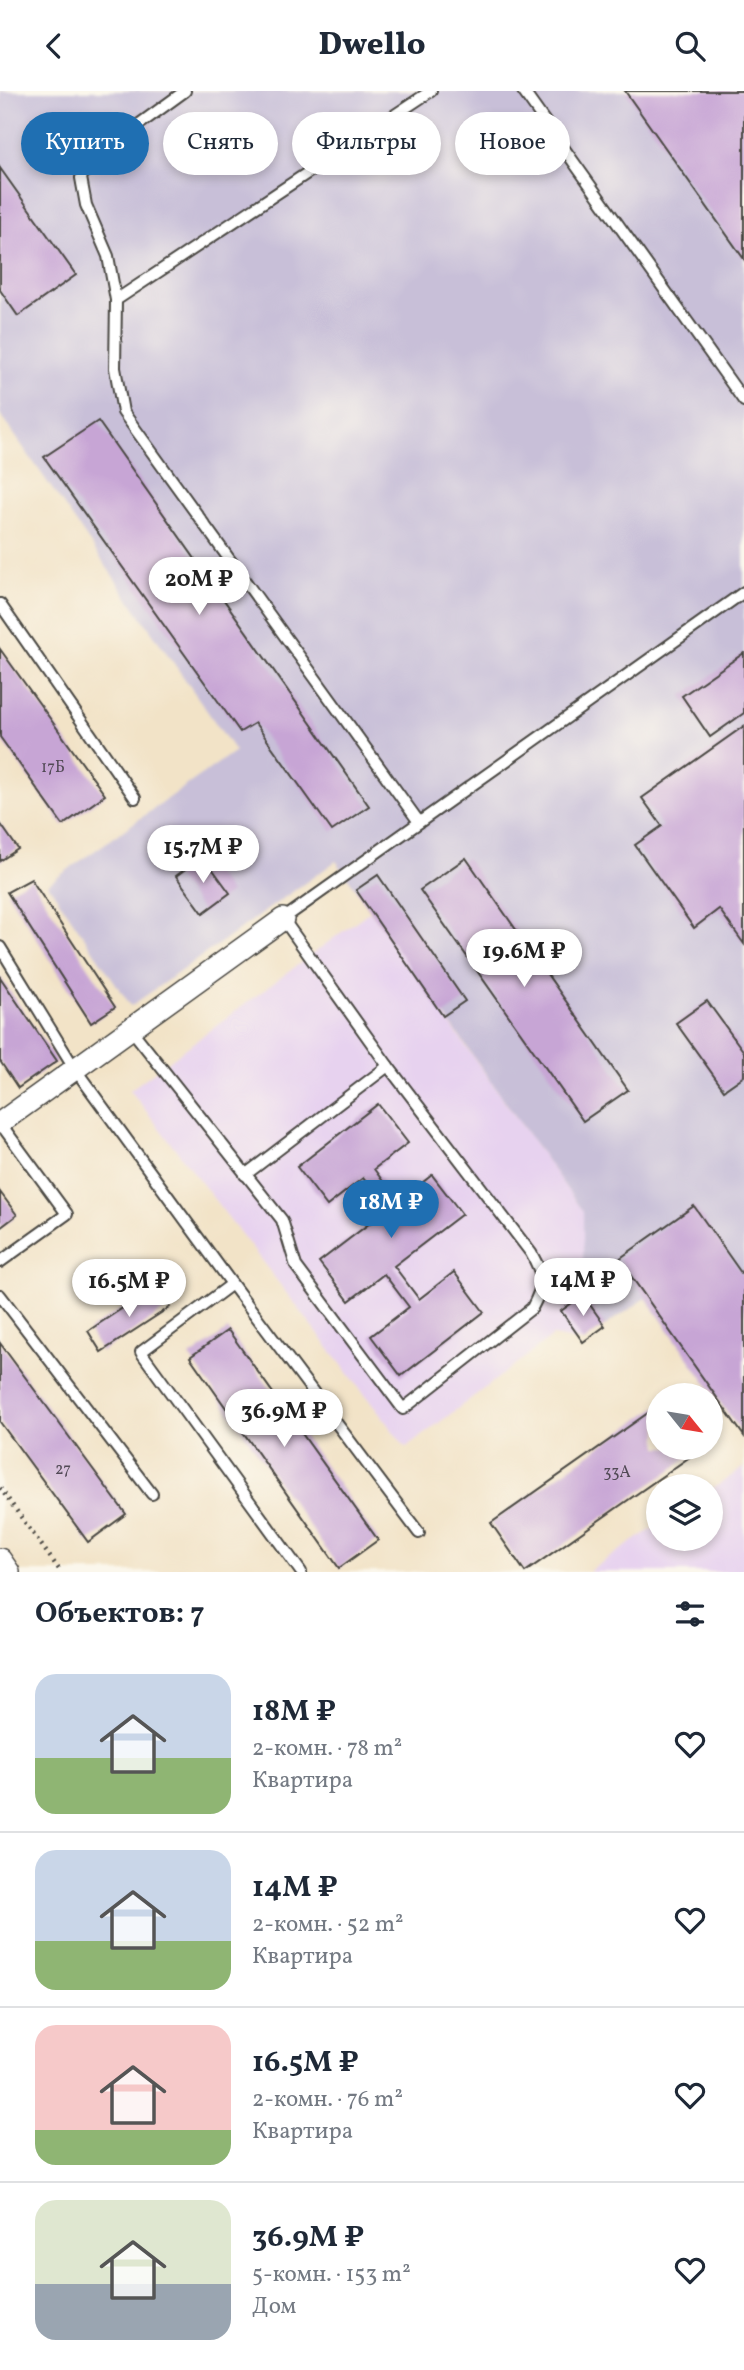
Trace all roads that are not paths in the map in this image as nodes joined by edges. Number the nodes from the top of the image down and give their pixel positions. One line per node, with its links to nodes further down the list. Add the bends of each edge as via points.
1 (185, 91): 4 (lane, via 90,160 81,178 86,205 108,256)
2 (430, 91): 4 (lane)
3 (523, 91): 5 (lane)
4 (116, 300): 9 (lane, via 115,368 123,412)
5 (744, 401)
6 (744, 592): 9 (lane)
7 (0, 604): 8 (lane)
8 (135, 798)
9 (419, 822): 10 (lane)
10 (283, 919): 12 (street); 13 (lane)
11 (0, 947): 14 (lane)
12 (130, 1028): 14 (street); 16 (lane)
13 (388, 1066): 16 (lane); 16 (lane, via 531,1253 540,1269 542,1287 532,1308 403,1409 296,1266 282,1220)
14 (75, 1069): 15 (street); 18 (lane)
15 (0, 1123): 17 (lane, via 67,1214)
16 (245, 1175)
17 (0, 1262)
18 (232, 1284): 21 (lane); 24 (lane, via 141,1352)
19 (0, 1295): 20 (lane)
20 (152, 1494)
21 (419, 1533)
22 (0, 1559): 23 (street)
23 (9, 1572)
24 (301, 1572)

